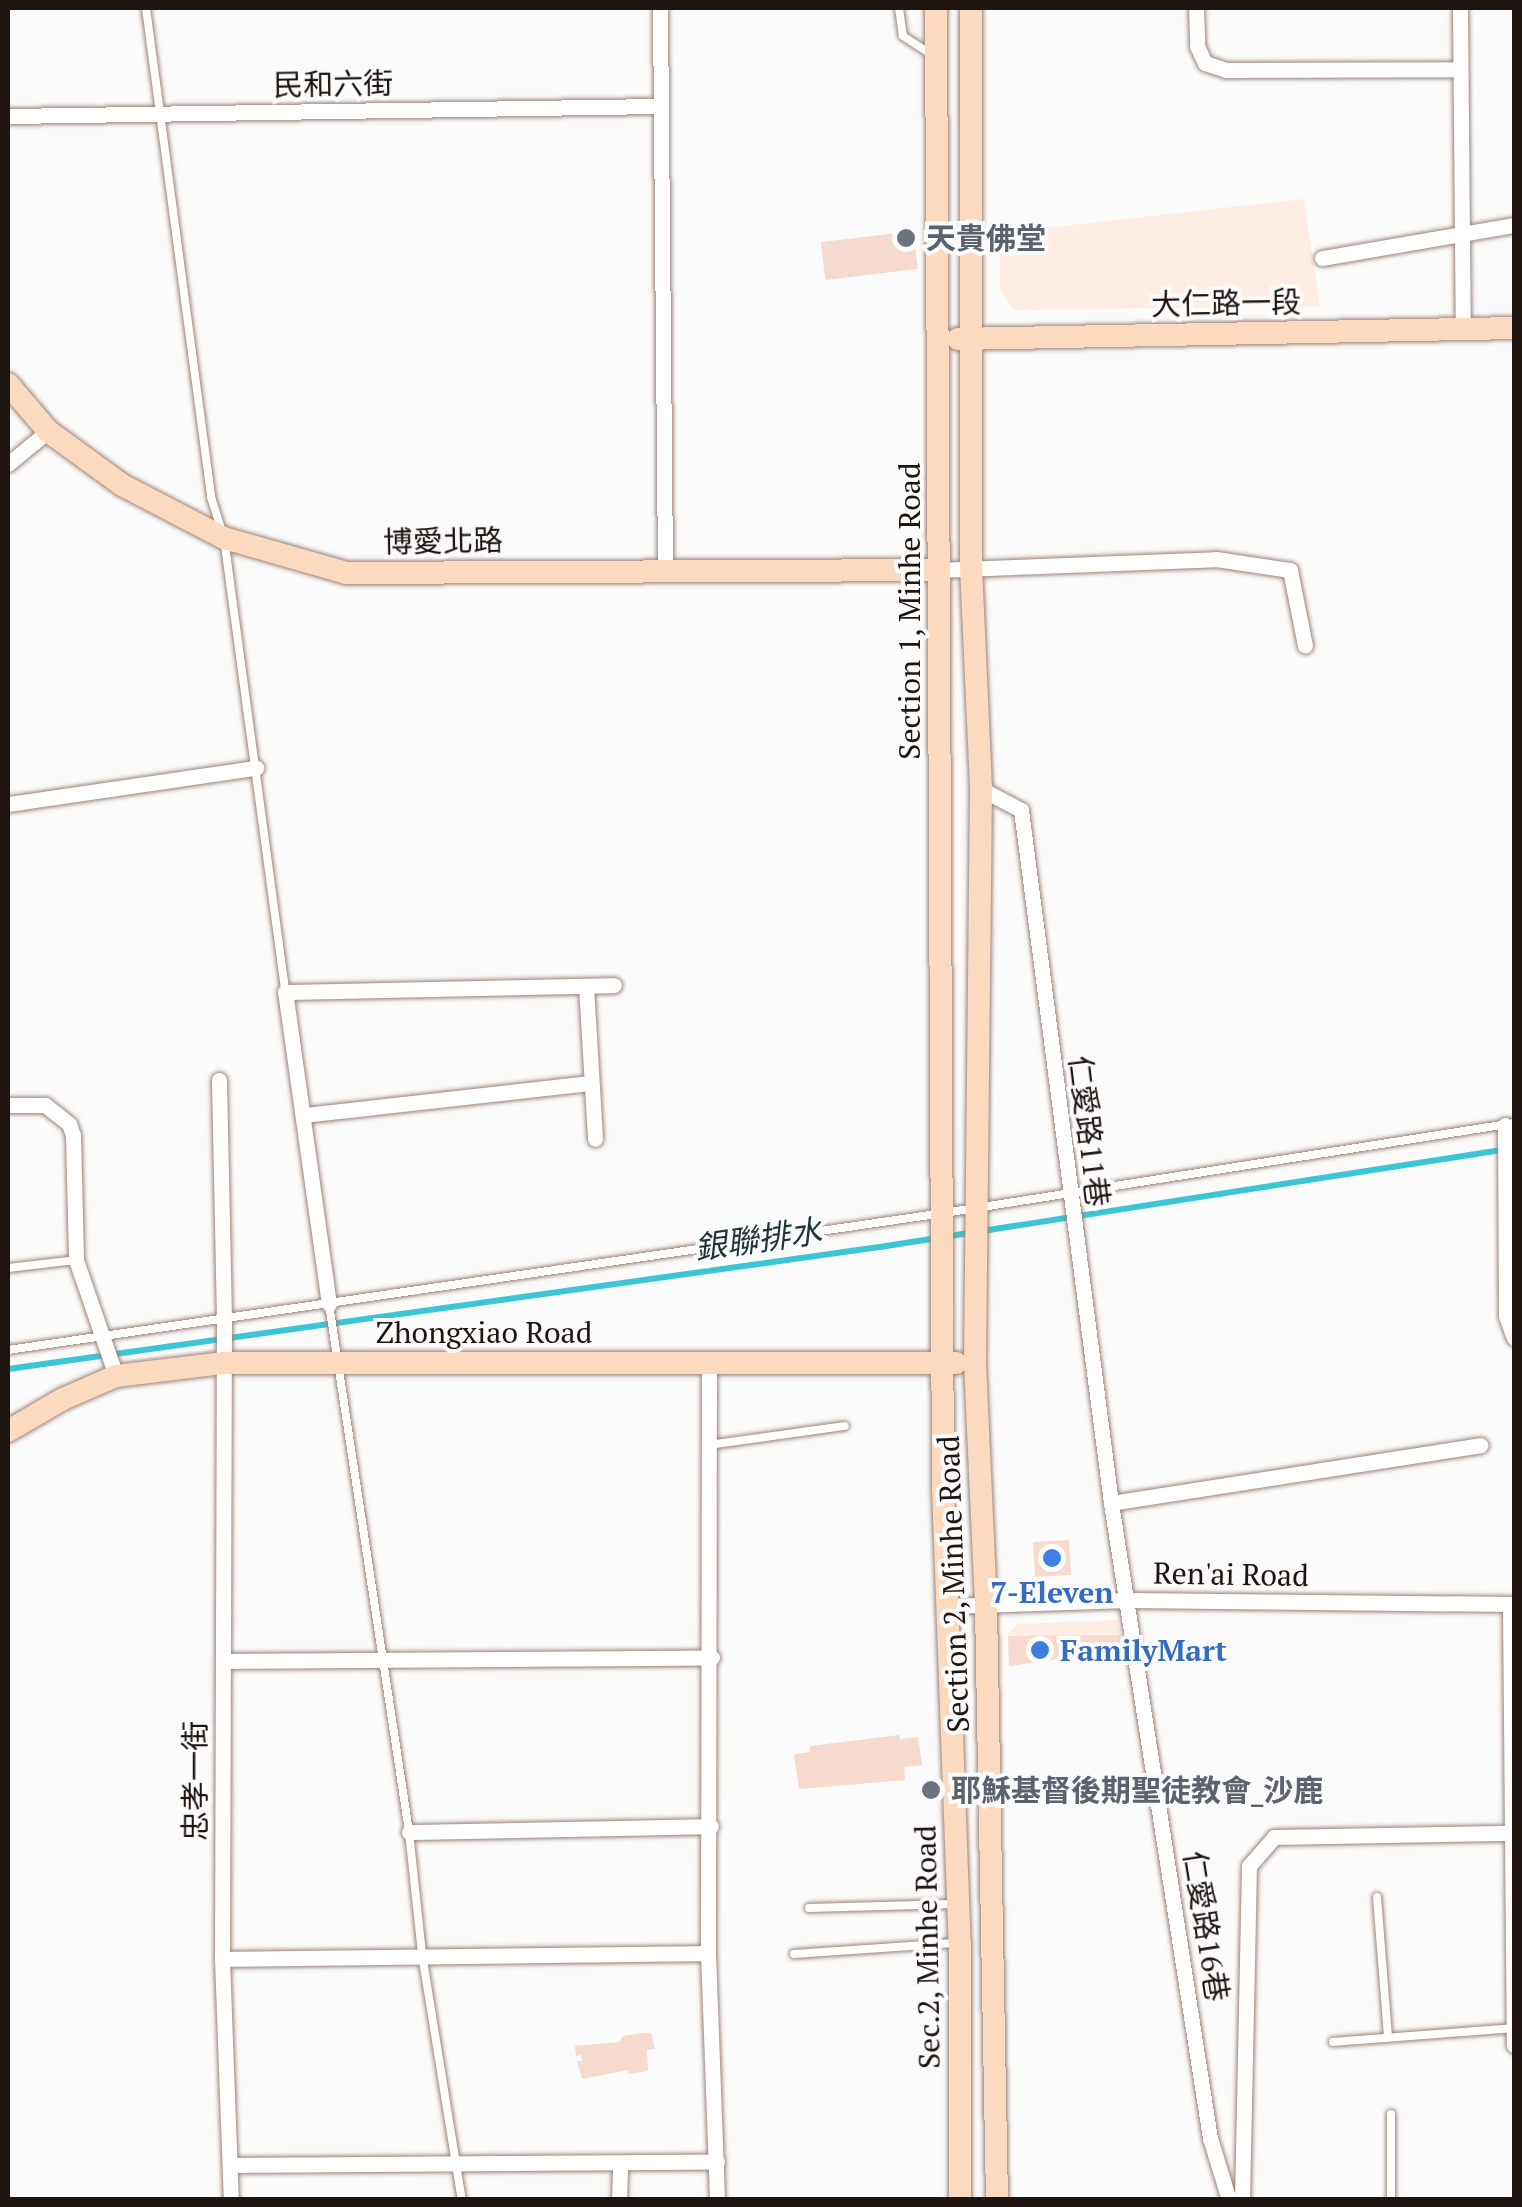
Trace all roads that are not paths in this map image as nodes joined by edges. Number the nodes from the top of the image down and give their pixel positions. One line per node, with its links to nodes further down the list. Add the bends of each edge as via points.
1 (146, 8): 11 (lane)
2 (660, 8): 10 (street)
3 (899, 8): 8 (lane, via 904,36)
4 (936, 8): 8 (street, Section 1, Minhe Road)
5 (971, 8): 18 (street, Section 1, Minhe Road)
6 (1196, 8): 9 (street, via 1196,46 1205,62 1226,70)
7 (1460, 8): 9 (street)
8 (936, 58): 19 (street, Section 1, Minhe Road)
9 (1460, 68): 14 (street)
10 (658, 106): 11 (street, 民和六街); 25 (street)
11 (162, 114): 12 (street, 民和六街); 23 (lane, via 212,497)
12 (8, 116)
13 (1514, 225): 14 (street)
14 (1465, 232): 15 (street); 16 (street)
15 (1322, 258)
16 (1464, 327): 17 (street, 大仁路一段); 18 (street, 大仁路一段)
17 (1514, 328)
18 (973, 339): 19 (street, 大仁路一段); 24 (street, Section 1, Minhe Road)
19 (939, 340): 26 (street, Section 1, Minhe Road)
20 (8, 384): 21 (street, 博愛北路)
21 (48, 431): 22 (street); 23 (street, 博愛北路, via 122,485)
22 (8, 464)
23 (224, 538): 25 (street, 博愛北路, via 346,573); 28 (lane)
24 (971, 566): 26 (street); 27 (street, via 1216,559 1290,570); 29 (street, Section 1, Minhe Road)
25 (665, 568): 26 (street, 博愛北路)
26 (936, 570): 31 (street, Section 1, Minhe Road)
27 (1305, 646)
28 (256, 768): 30 (street); 35 (lane)
29 (982, 789): 32 (street, Section 1, Minhe Road); 42 (street, 仁愛路11巷, via 1021,810)
30 (8, 804)
31 (943, 965): 32 (street); 44 (street, Section 1, Minhe Road)
32 (980, 968): 43 (street, Section 1, Minhe Road)
33 (614, 985): 34 (street)
34 (586, 986): 35 (street); 37 (street)
35 (285, 992): 39 (street)
36 (219, 1080): 48 (street, 忠孝一街)
37 (591, 1083): 39 (street); 41 (street)
38 (8, 1105): 45 (street, via 46,1105 69,1124)
39 (304, 1115): 47 (street)
40 (1508, 1128): 42 (lane); 50 (street, via 1506,1316)
41 (595, 1138)
42 (1069, 1194): 43 (lane); 62 (street, 仁愛路11巷)
43 (979, 1206): 44 (lane); 56 (street, Section 2, Minhe Road)
44 (944, 1213): 47 (lane); 55 (street, Sec.2, Minhe Road)
45 (76, 1260): 46 (lane); 49 (street)
46 (8, 1268)
47 (329, 1304): 48 (lane); 53 (lane)
48 (224, 1320): 49 (lane); 54 (street, 忠孝一街)
49 (102, 1336): 51 (lane); 57 (street)
50 (1514, 1338)
51 (8, 1350)
52 (708, 1361): 53 (street, Zhongxiao Road); 55 (street, Zhongxiao Road); 60 (street)
53 (338, 1362): 54 (street, Zhongxiao Road); 67 (lane)
54 (224, 1363): 57 (street, Zhongxiao Road); 69 (street, 忠孝一街)
55 (943, 1363): 56 (street, Zhongxiao Road); 65 (street, Sec.2, Minhe Road)
56 (975, 1363): 66 (street, Section 2, Minhe Road)
57 (116, 1376): 59 (street, Zhongxiao Road)
58 (845, 1426): 60 (lane)
59 (8, 1431)
60 (709, 1445): 68 (street)
61 (1480, 1445): 62 (street)
62 (1111, 1503): 63 (street, 仁愛路11巷)
63 (1128, 1600): 64 (street, Ren'ai Road); 66 (street, Ren'ai Road); 96 (street, 仁愛路16巷, via 1210,2138)
64 (1512, 1604): 72 (street)
65 (947, 1606): 66 (street, Ren'ai Road); 74 (street, Sec.2, Minhe Road)
66 (986, 1606): 95 (street, Section 2, Minhe Road)
67 (382, 1657): 68 (street); 69 (street); 71 (lane)
68 (712, 1658): 70 (street)
69 (223, 1661): 80 (street, 忠孝一街)
70 (711, 1826): 71 (street); 78 (street)
71 (409, 1832): 77 (lane)
72 (1513, 1833): 81 (street); 97 (street, via 1274,1837 1249,1866)
73 (1377, 1896): 82 (lane)
74 (958, 1904): 75 (lane); 76 (street, Sec.2, Minhe Road)
75 (809, 1908)
76 (960, 1943): 79 (lane); 94 (street, Sec.2, Minhe Road)
77 (422, 1954): 78 (street); 80 (street); 87 (lane)
78 (708, 1954): 86 (street)
79 (794, 1954)
80 (222, 1959): 88 (street, 忠孝一街)
81 (1514, 2028): 82 (lane); 84 (street)
82 (1388, 2038): 83 (lane)
83 (1333, 2042)
84 (1514, 2045)
85 (1391, 2114): 98 (lane)
86 (717, 2162): 89 (street); 93 (street)
87 (458, 2163): 88 (street); 89 (street); 91 (lane)
88 (232, 2165): 90 (street, 忠孝一街)
89 (620, 2165): 92 (street)
90 (232, 2200)
91 (462, 2200)
92 (619, 2200)
93 (717, 2200)
94 (960, 2200)
95 (997, 2200)
96 (1229, 2200)
97 (1242, 2200)
98 (1391, 2200)

